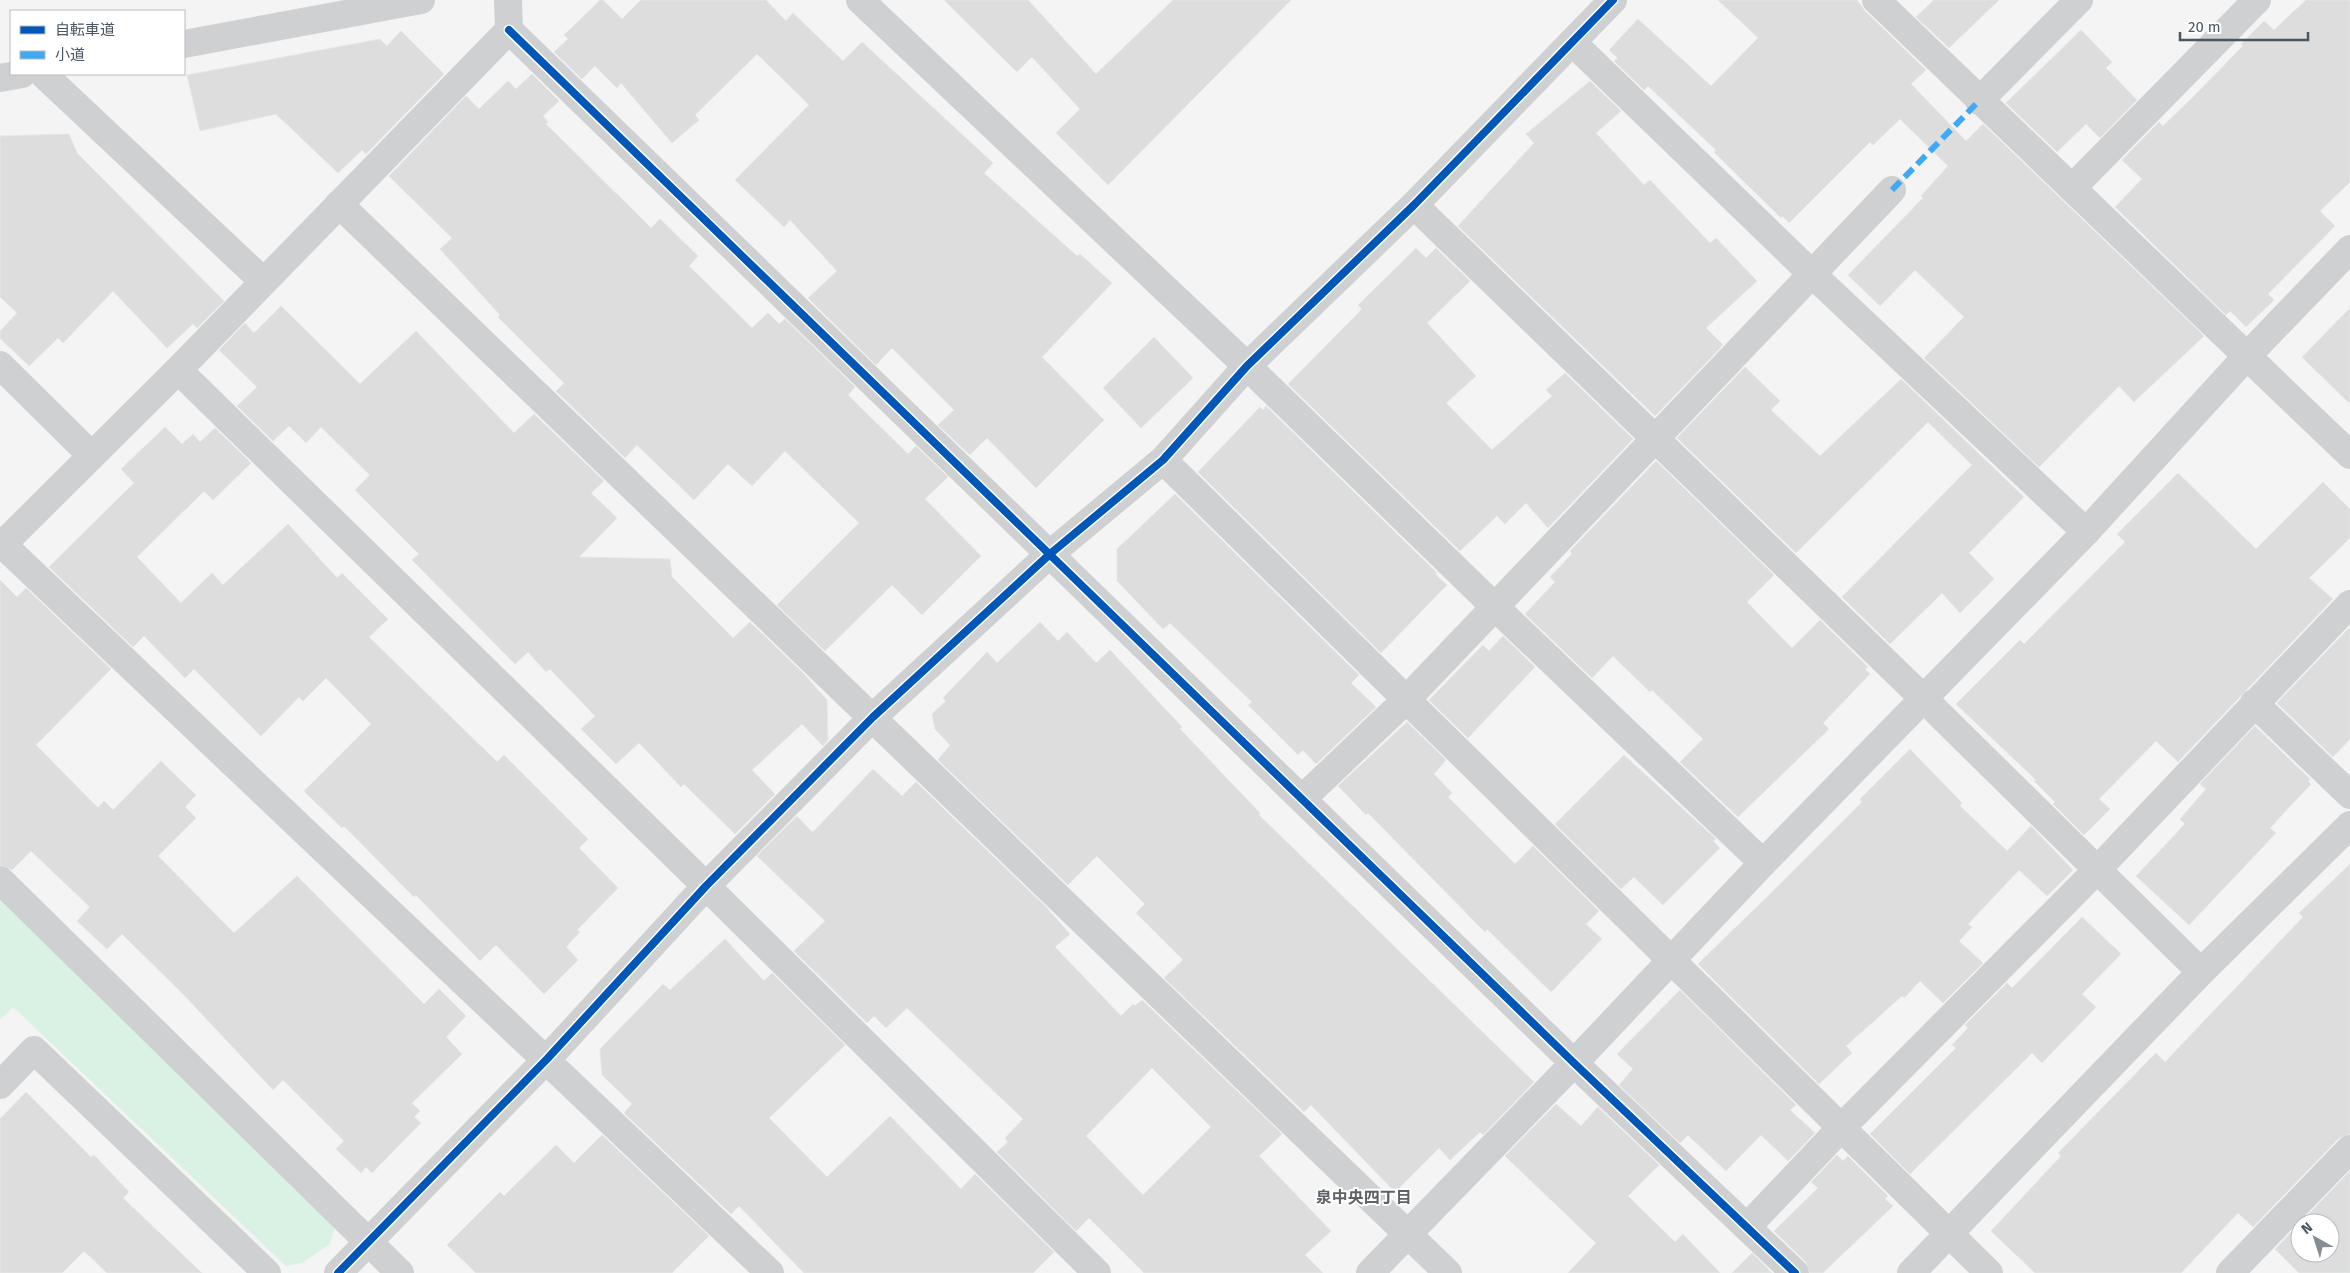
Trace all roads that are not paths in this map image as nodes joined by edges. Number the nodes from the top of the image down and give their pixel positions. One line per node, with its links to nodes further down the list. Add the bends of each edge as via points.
1 (421, 0): 10 (street)
2 (508, 0): 8 (street)
3 (860, 0): 24 (street)
4 (1613, 0): 9 (street)
5 (1876, 0): 14 (street)
6 (2079, 0): 14 (street)
7 (2257, 0): 15 (street)
8 (509, 30): 17 (street); 32 (street)
9 (1572, 42): 18 (street); 20 (street)
10 (185, 44)
11 (16, 75): 13 (street)
12 (44, 75): 21 (street)
13 (0, 78)
14 (1979, 101): 15 (street)
15 (2072, 188): 22 (street)
16 (1892, 190): 20 (street)
17 (339, 204): 21 (street); 38 (street)
18 (1414, 205): 24 (street); 26 (street)
19 (2350, 249): 22 (street)
20 (1813, 275): 26 (street); 30 (street)
21 (263, 281): 25 (street)
22 (2246, 356): 28 (street); 30 (street)
23 (0, 365): 27 (street)
24 (1247, 366): 29 (street); 34 (street)
25 (178, 370): 27 (street); 45 (street)
26 (1656, 439): 34 (street); 36 (street)
27 (91, 455): 31 (street)
28 (2350, 455)
29 (1163, 460): 32 (street); 35 (street)
30 (2086, 532): 36 (street)
31 (1, 546): 48 (street)
32 (1050, 554): 38 (street); 40 (street)
33 (2350, 604): 37 (street)
34 (1495, 607): 35 (street); 42 (street)
35 (1407, 699): 40 (street); 46 (street)
36 (1924, 699): 42 (street); 43 (street)
37 (2254, 703): 39 (street); 43 (street)
38 (873, 717): 45 (street); 54 (street)
39 (2350, 795)
40 (1303, 798): 49 (street)
41 (2350, 825): 47 (street)
42 (1763, 862): 46 (street)
43 (2097, 870): 47 (street); 51 (street)
44 (0, 880): 56 (street)
45 (706, 886): 48 (street); 61 (street)
46 (1670, 960): 49 (street); 51 (street)
47 (2201, 972): 55 (street)
48 (547, 1059): 56 (street); 60 (street)
49 (1574, 1063): 53 (street); 54 (street)
50 (0, 1085): 57 (street, via 34,1050)
51 (1841, 1128): 53 (street); 55 (street)
52 (2350, 1149): 67 (street)
53 (1747, 1227): 64 (street)
54 (1407, 1233): 62 (street); 63 (street)
55 (1950, 1235): 65 (street); 66 (street)
56 (369, 1242): 58 (street); 59 (street)
57 (267, 1273)
58 (338, 1273)
59 (400, 1273)
60 (770, 1273)
61 (1097, 1273)
62 (1370, 1273)
63 (1448, 1273)
64 (1795, 1273)
65 (1911, 1273)
66 (1989, 1273)
67 (2230, 1273)

